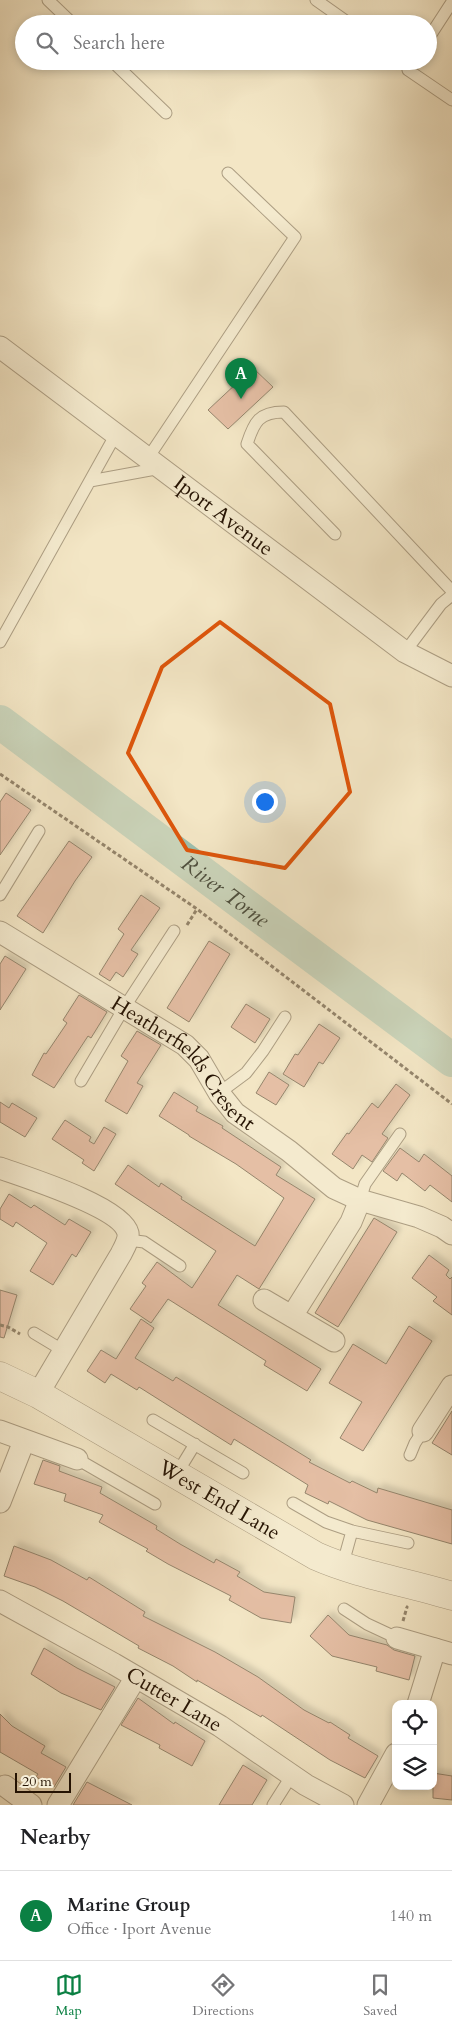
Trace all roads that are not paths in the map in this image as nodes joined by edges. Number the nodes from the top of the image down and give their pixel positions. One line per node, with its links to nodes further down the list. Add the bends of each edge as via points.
1 (48, 0): 4 (lane)
2 (316, 0): 5 (lane)
3 (452, 2): 6 (lane)
4 (64, 15)
5 (337, 15)
6 (437, 25)
7 (121, 70): 10 (lane)
8 (408, 70): 9 (lane)
9 (452, 100)
10 (166, 113)
11 (228, 173): 14 (lane, via 295,237)
12 (0, 347): 13 (street, Iport Avenue)
13 (116, 434): 14 (street, Iport Avenue); 15 (lane)
14 (154, 463): 15 (lane); 19 (street, Iport Avenue)
15 (90, 481): 18 (lane)
16 (335, 534): 17 (lane, via 247,444 253,424 269,412 284,412)
17 (452, 593): 19 (lane)
18 (0, 642)
19 (405, 652): 20 (street, Iport Avenue)
20 (452, 676)
21 (39, 831): 22 (lane)
22 (0, 895)
23 (174, 931): 25 (lane)
24 (0, 932): 25 (street, Heatherfields Cresent)
25 (124, 1008): 27 (lane); 28 (street, Heatherfields Cresent, via 185,1045 199,1059)
26 (285, 1017): 28 (lane, via 264,1052 246,1073)
27 (80, 1081)
28 (219, 1093): 31 (street, Heatherfields Cresent, via 236,1113 334,1188)
29 (400, 1134): 31 (lane, via 365,1184)
30 (0, 1168): 33 (street, via 79,1197 118,1219 128,1231)
31 (360, 1200): 32 (street, Heatherfields Cresent, via 419,1216); 36 (street, via 352,1222)
32 (452, 1234)
33 (128, 1240): 34 (lane, via 144,1242); 39 (street)
34 (180, 1266)
35 (264, 1300): 36 (street)
36 (292, 1316): 38 (street)
37 (34, 1332): 39 (lane)
38 (334, 1340)
39 (64, 1351): 42 (street)
40 (0, 1376): 42 (street, West End Lane)
41 (450, 1393): 45 (street)
42 (38, 1394): 51 (street, West End Lane)
43 (153, 1420): 47 (lane)
44 (0, 1431): 46 (street)
45 (423, 1431): 48 (lane)
46 (24, 1441): 49 (street); 52 (street)
47 (195, 1444): 50 (lane); 51 (lane)
48 (410, 1455)
49 (77, 1459): 54 (lane)
50 (243, 1473)
51 (176, 1475): 57 (street, West End Lane, via 316,1556)
52 (0, 1502)
53 (293, 1503): 55 (lane, via 326,1522)
54 (155, 1504)
55 (352, 1531): 56 (lane); 57 (lane)
56 (408, 1543)
57 (342, 1567): 58 (street, West End Lane)
58 (452, 1596)
59 (0, 1601): 63 (street, Cutter Lane)
60 (344, 1609): 61 (lane)
61 (397, 1638): 62 (street)
62 (444, 1651): 64 (street)
63 (136, 1677): 66 (street, Cutter Lane, via 220,1726); 69 (street)
64 (420, 1700)
65 (392, 1761): 72 (street)
66 (292, 1775): 70 (lane); 71 (street, Cutter Lane)
67 (2, 1784): 68 (street)
68 (31, 1805)
69 (58, 1805)
70 (273, 1805)
71 (344, 1805)
72 (368, 1805)

